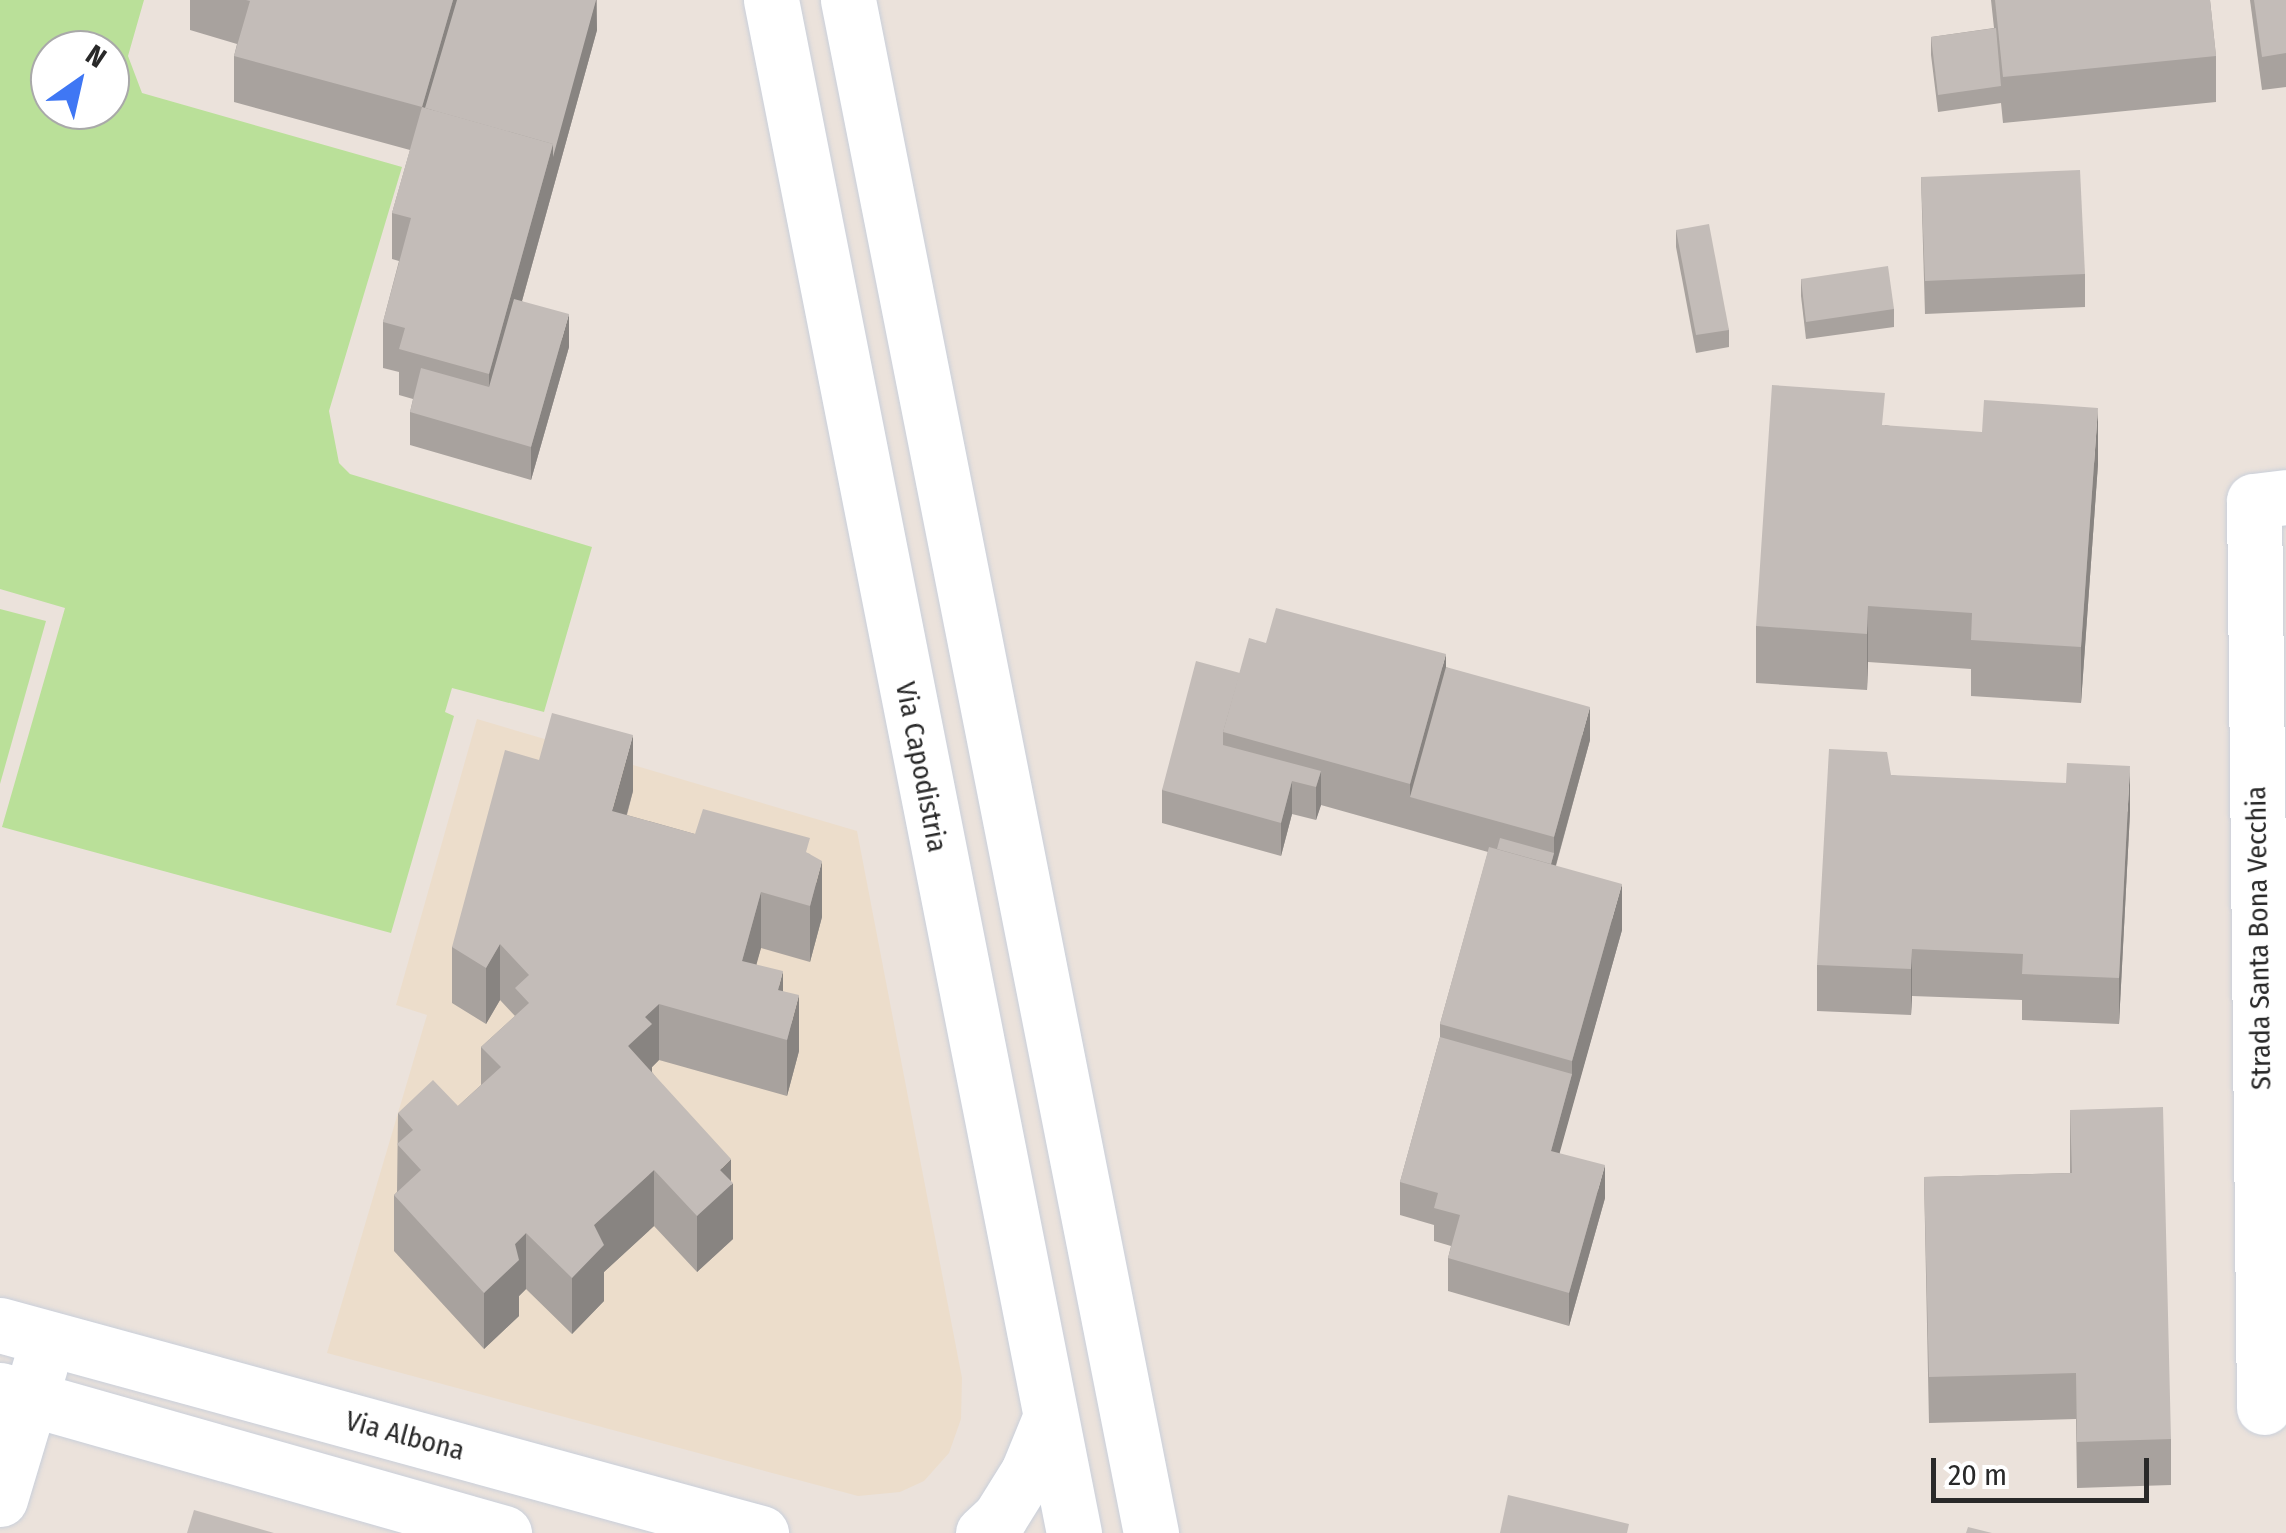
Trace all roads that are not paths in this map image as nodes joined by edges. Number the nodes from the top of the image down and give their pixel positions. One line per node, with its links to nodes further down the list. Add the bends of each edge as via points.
1 (771, 0): 7 (street, Via Capodistria)
2 (848, 0): 13 (street)
3 (2286, 496): 6 (street, Strada Santa Bona Vecchia, via 2254,500)
4 (24, 1332): 5 (street, Via Albona); 10 (street, Via Albona)
5 (15, 1394): 8 (street, Via Albona); 9 (street)
6 (2264, 1407)
7 (1050, 1418): 11 (street, via 1028,1472); 12 (street, Via Capodistria)
8 (0, 1499)
9 (504, 1533)
10 (762, 1533)
11 (982, 1533)
12 (1074, 1533)
13 (1150, 1533)

